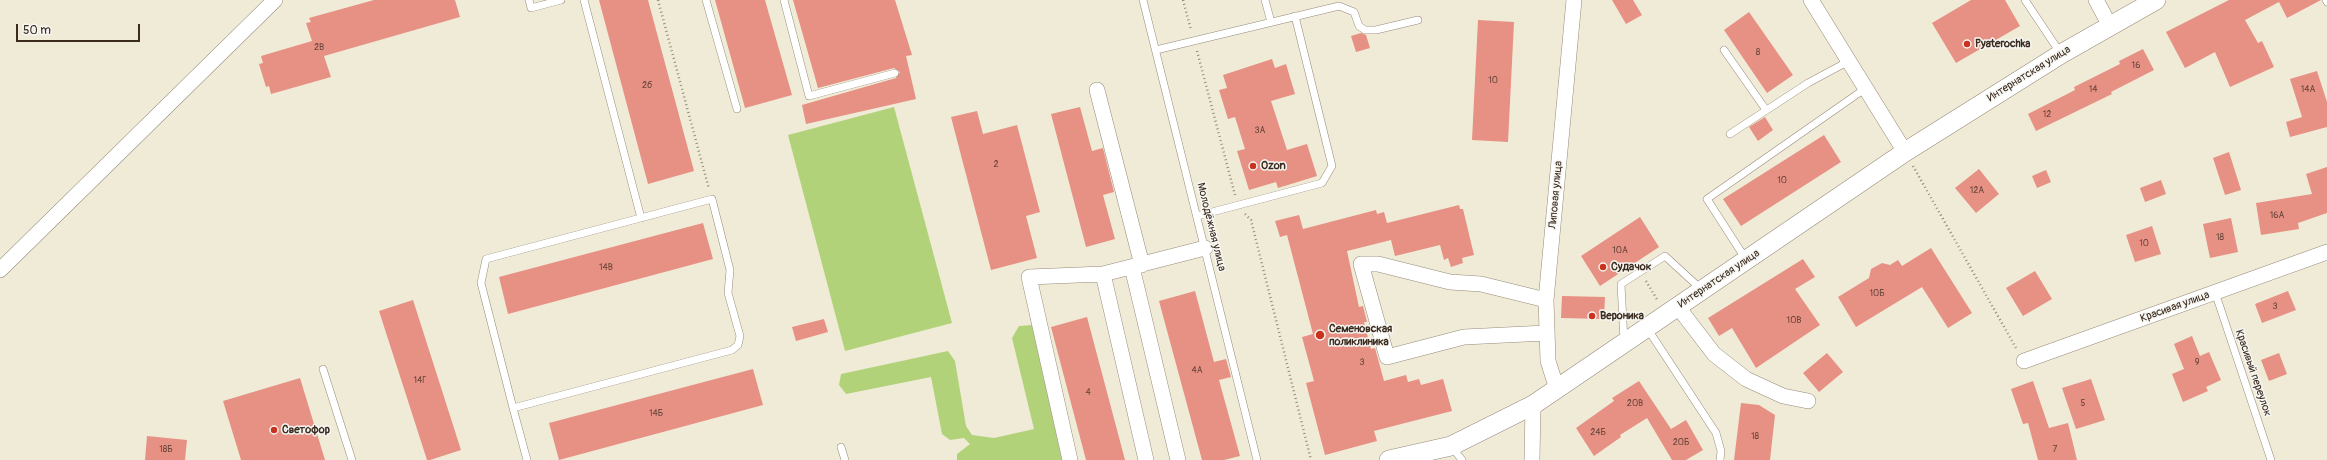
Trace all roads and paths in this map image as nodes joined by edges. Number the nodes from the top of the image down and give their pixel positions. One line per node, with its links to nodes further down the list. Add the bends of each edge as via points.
1 (275, 0): 41 (street)
2 (529, 0): 3 (lane, via 531,8)
3 (560, 0)
4 (584, 0): 36 (lane)
5 (658, 0): 33 (path)
6 (706, 0): 29 (lane)
7 (784, 0): 26 (lane, via 809,96)
8 (1143, 0): 22 (lane, Молодёжная улица)
9 (1183, 0): 21 (path)
10 (1266, 0): 19 (lane)
11 (1574, 0): 46 (street, Липовая улица)
12 (1811, 0): 25 (street)
13 (2025, 0): 24 (lane)
14 (2096, 0): 20 (street)
15 (2156, 0): 20 (street, Интернатская улица)
16 (1338, 3): 17 (lane); 18 (lane, via 1354,12 1359,26 1365,30 1376,30)
17 (1295, 16): 19 (lane); 34 (lane, via 1332,166 1322,183)
18 (1418, 20)
19 (1271, 22): 21 (lane)
20 (2110, 26): 24 (street, Интернатская улица)
21 (1194, 40): 22 (lane); 34 (path)
22 (1156, 50): 35 (lane, Молодёжная улица)
23 (1724, 50): 30 (lane)
24 (2061, 54): 32 (street, Интернатская улица)
25 (1849, 61): 27 (street); 30 (lane)
26 (895, 73)
27 (1866, 88): 32 (street); 39 (lane, via 1707,199)
28 (1098, 90): 40 (street)
29 (737, 109)
30 (1766, 110): 31 (lane)
31 (1730, 134)
32 (1905, 152): 39 (street, Интернатская улица); 51 (path)
33 (712, 199): 36 (lane); 56 (lane, via 730,270 728,293 740,336 738,344 732,350)
34 (1238, 206): 35 (lane); 66 (path, via 1251,220)
35 (1197, 216): 37 (lane, Молодёжная улица)
36 (641, 218): 56 (lane, via 486,259 481,283)
37 (1205, 248): 40 (street); 65 (lane, Молодёжная улица)
38 (2327, 252): 45 (street, Красивая улица)
39 (1747, 260): 44 (street, Интернатская улица)
40 (1137, 266): 43 (street); 64 (street)
41 (0, 270)
42 (1641, 272): 44 (lane, via 1665,256); 47 (path); 50 (lane, via 1621,284)
43 (1103, 274): 62 (street, via 1028,277); 63 (street)
44 (1703, 290): 47 (street, Интернатская улица)
45 (2215, 292): 51 (street, Красивая улица); 70 (lane, Красивый переулок)
46 (1546, 300): 49 (street, Липовая улица); 49 (street, via 1481,284 1450,282 1378,264 1361,264 1387,357 1464,337)
47 (1672, 311): 48 (street, Интернатская улица); 54 (street, via 1714,354 1746,379 1783,396)
48 (1647, 327): 50 (street, Интернатская улица); 69 (lane, via 1716,433 1721,450)
49 (1546, 333): 53 (street, Липовая улица, via 1548,361)
50 (1624, 343): 53 (street, Интернатская улица)
51 (2024, 361)
52 (323, 369): 59 (lane)
53 (1556, 388): 55 (street, Интернатская улица)
54 (1808, 401)
55 (1533, 405): 58 (street, Интернатская улица); 68 (street)
56 (513, 408): 60 (lane)
57 (841, 447): 61 (lane)
58 (1456, 453): 67 (street, Интернатская улица)
59 (352, 460)
60 (527, 460)
61 (845, 460)
62 (1070, 460)
63 (1146, 460)
64 (1178, 460)
65 (1257, 460)
66 (1311, 460)
67 (1389, 460)
68 (1532, 460)
69 (1720, 460)
70 (2271, 460)

